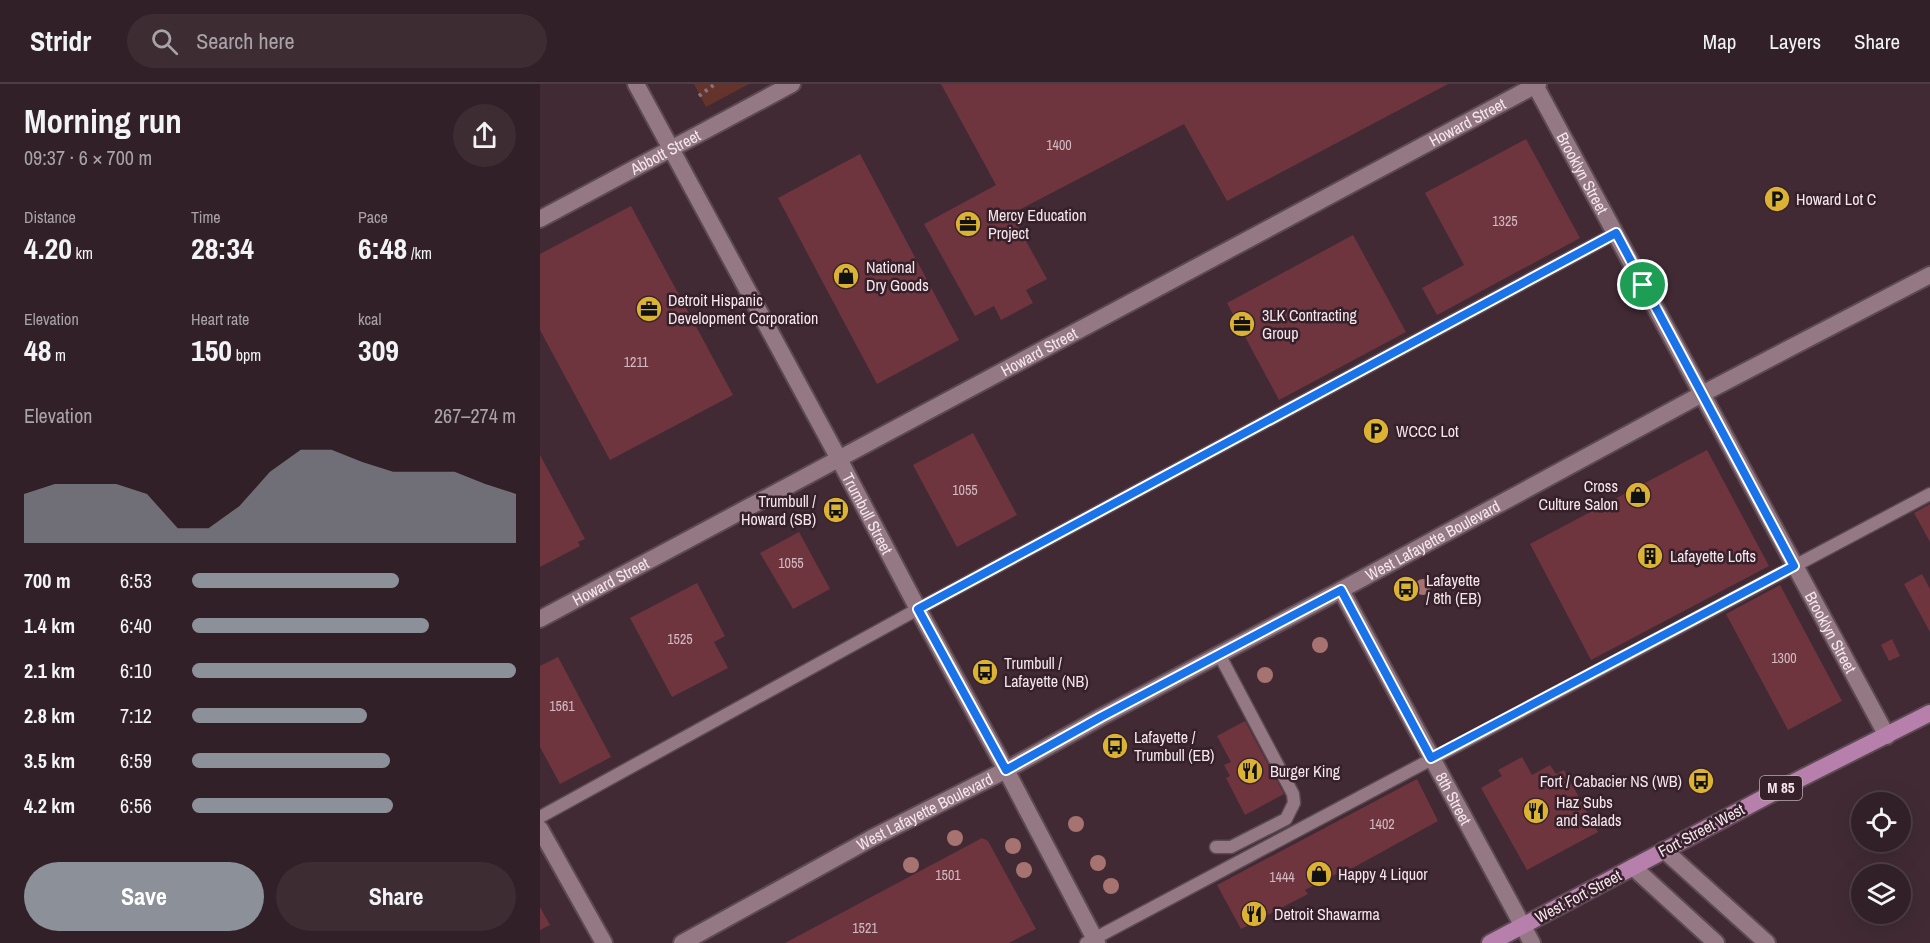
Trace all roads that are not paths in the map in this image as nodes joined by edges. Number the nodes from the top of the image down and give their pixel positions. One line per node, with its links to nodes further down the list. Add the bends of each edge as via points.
1 (636, 84): 4 (street, Trumbull Street)
2 (792, 84): 4 (street, Abbott Street)
3 (1536, 85): 6 (street, Brooklyn Street); 9 (street, Howard Street)
4 (670, 148): 5 (street, Abbott Street); 9 (street, Trumbull Street)
5 (540, 219)
6 (1616, 233): 8 (street, Brooklyn Street); 13 (lane)
7 (1930, 275): 8 (street, West Lafayette Boulevard)
8 (1702, 394): 11 (street, Brooklyn Street); 12 (street, West Lafayette Boulevard)
9 (839, 459): 13 (street, Trumbull Street); 14 (street, Howard Street)
10 (1930, 494): 11 (lane)
11 (1794, 566): 17 (street, Brooklyn Street); 18 (lane)
12 (1341, 590): 15 (street, West Lafayette Boulevard); 18 (street, 8th Street)
13 (918, 609): 19 (street, Trumbull Street); 20 (lane)
14 (540, 620)
15 (1219, 654): 19 (street, West Lafayette Boulevard); 22 (lane, via 1294,803 1286,819 1231,847)
16 (1930, 713): 17 (main road, Fort Street West / M 85)
17 (1887, 736): 23 (main road, Fort Street West / M 85)
18 (1431, 758): 25 (street, 8th Street); 26 (lane)
19 (1006, 770): 26 (street, Trumbull Street); 28 (street, West Lafayette Boulevard, via 872,838)
20 (540, 817)
21 (540, 829): 27 (street)
22 (1216, 847)
23 (1664, 850): 24 (main road, Fort Street West / M 85); 32 (street)
24 (1633, 867): 25 (main road, West Fort Street / M 85); 31 (street)
25 (1521, 927): 29 (main road, West Fort Street / M 85); 30 (street, 8th Street)
26 (1092, 942)
27 (604, 943)
28 (682, 943)
29 (1490, 943)
30 (1532, 943)
31 (1716, 943)
32 (1767, 943)

